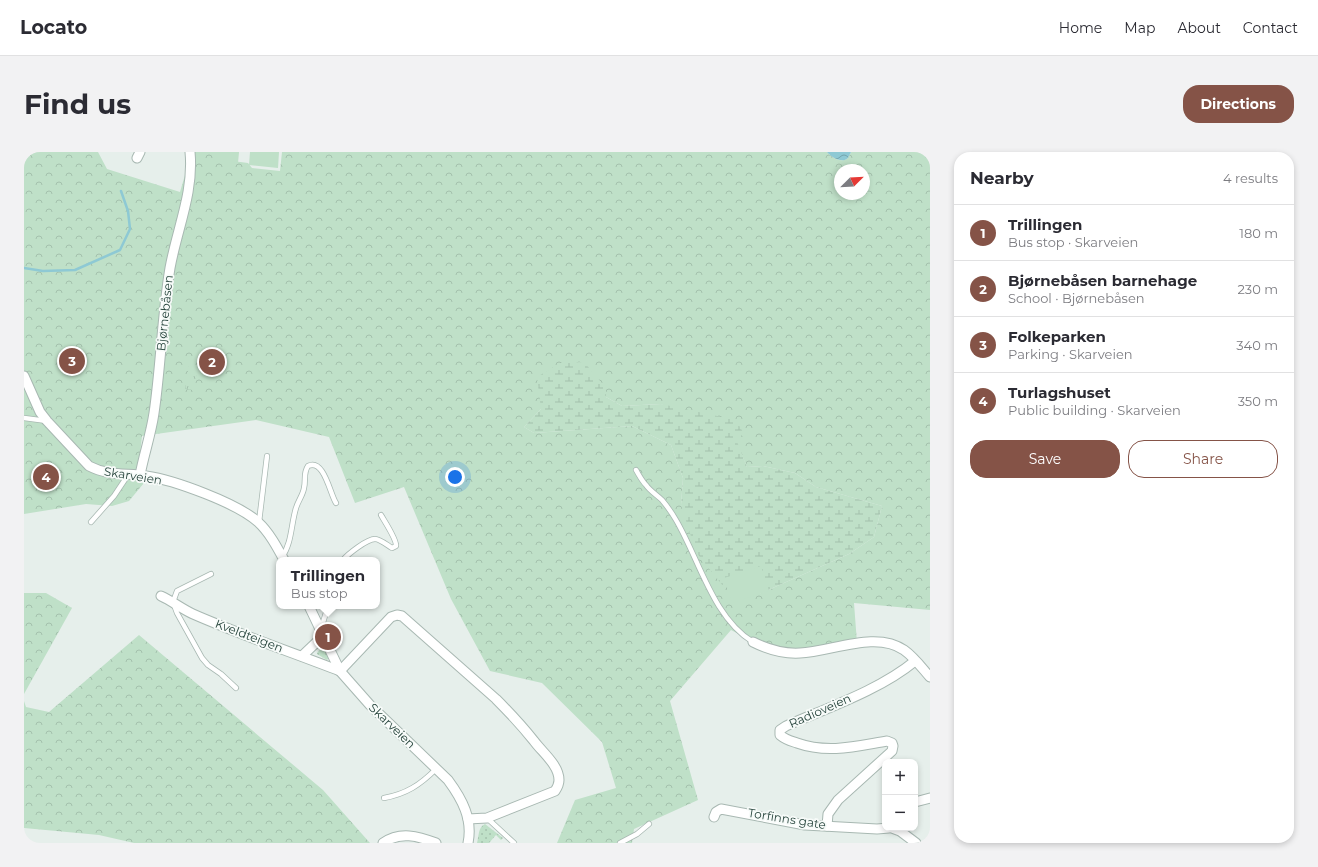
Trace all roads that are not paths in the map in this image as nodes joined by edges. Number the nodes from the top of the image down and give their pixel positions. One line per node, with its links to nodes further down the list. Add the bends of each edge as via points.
1 (190, 152): 8 (street, Bjørnebåsen, via 188,195 168,285 154,415)
2 (24, 376): 4 (street, Skarveien, via 40,412)
3 (24, 418): 4 (lane)
4 (47, 421): 7 (street, Skarveien, via 89,466 104,472)
5 (267, 456): 12 (lane)
6 (636, 470): 22 (lane, via 646,486 662,501 677,521 723,613 730,623)
7 (128, 475): 8 (street, Skarveien); 11 (lane)
8 (140, 475): 12 (street, Skarveien, via 197,491 240,510)
9 (336, 503): 14 (lane, via 323,472 314,464 308,466)
10 (381, 515): 15 (lane, via 396,541 396,546 392,548 372,539)
11 (91, 522)
12 (259, 523): 13 (street, Skarveien)
13 (282, 557)
14 (284, 557)
15 (346, 557)
16 (211, 574): 18 (lane, via 177,591)
17 (161, 596): 18 (street, Kveldteigen)
18 (174, 602): 23 (street, Kveldteigen, via 236,632); 27 (lane, via 179,618 202,658)
19 (310, 609): 21 (street, Skarveien)
20 (327, 609): 21 (lane)
21 (322, 633): 23 (street); 25 (street, Skarveien)
22 (753, 642): 24 (street, via 780,652 801,653 863,642 882,642 904,650)
23 (302, 656): 25 (street, Kveldteigen)
24 (915, 661): 26 (street); 36 (street, Radioveien, via 872,688 780,730 780,736 785,739 817,749 846,748 888,741 892,743 892,751 833,806 828,814)
25 (340, 671): 28 (street, Skarveien, via 370,705); 33 (street, via 394,615 399,615 496,699 553,764 559,784 554,791)
26 (930, 676)
27 (236, 688)
28 (436, 769): 29 (lane, via 407,791); 34 (street, Skarveien, via 456,791)
29 (384, 798)
30 (930, 798): 31 (street)
31 (918, 801)
32 (714, 817): 36 (street, Torfinns gate, via 720,809 806,825)
33 (487, 818): 34 (street); 42 (lane)
34 (468, 819): 41 (street, Skarveien)
35 (649, 824): 43 (lane)
36 (827, 826): 37 (street, Torfinns gate)
37 (882, 829)
38 (900, 831): 44 (street)
39 (383, 843): 40 (street, via 400,836 413,836)
40 (436, 843)
41 (468, 843)
42 (514, 843)
43 (620, 843)
44 (916, 843)

